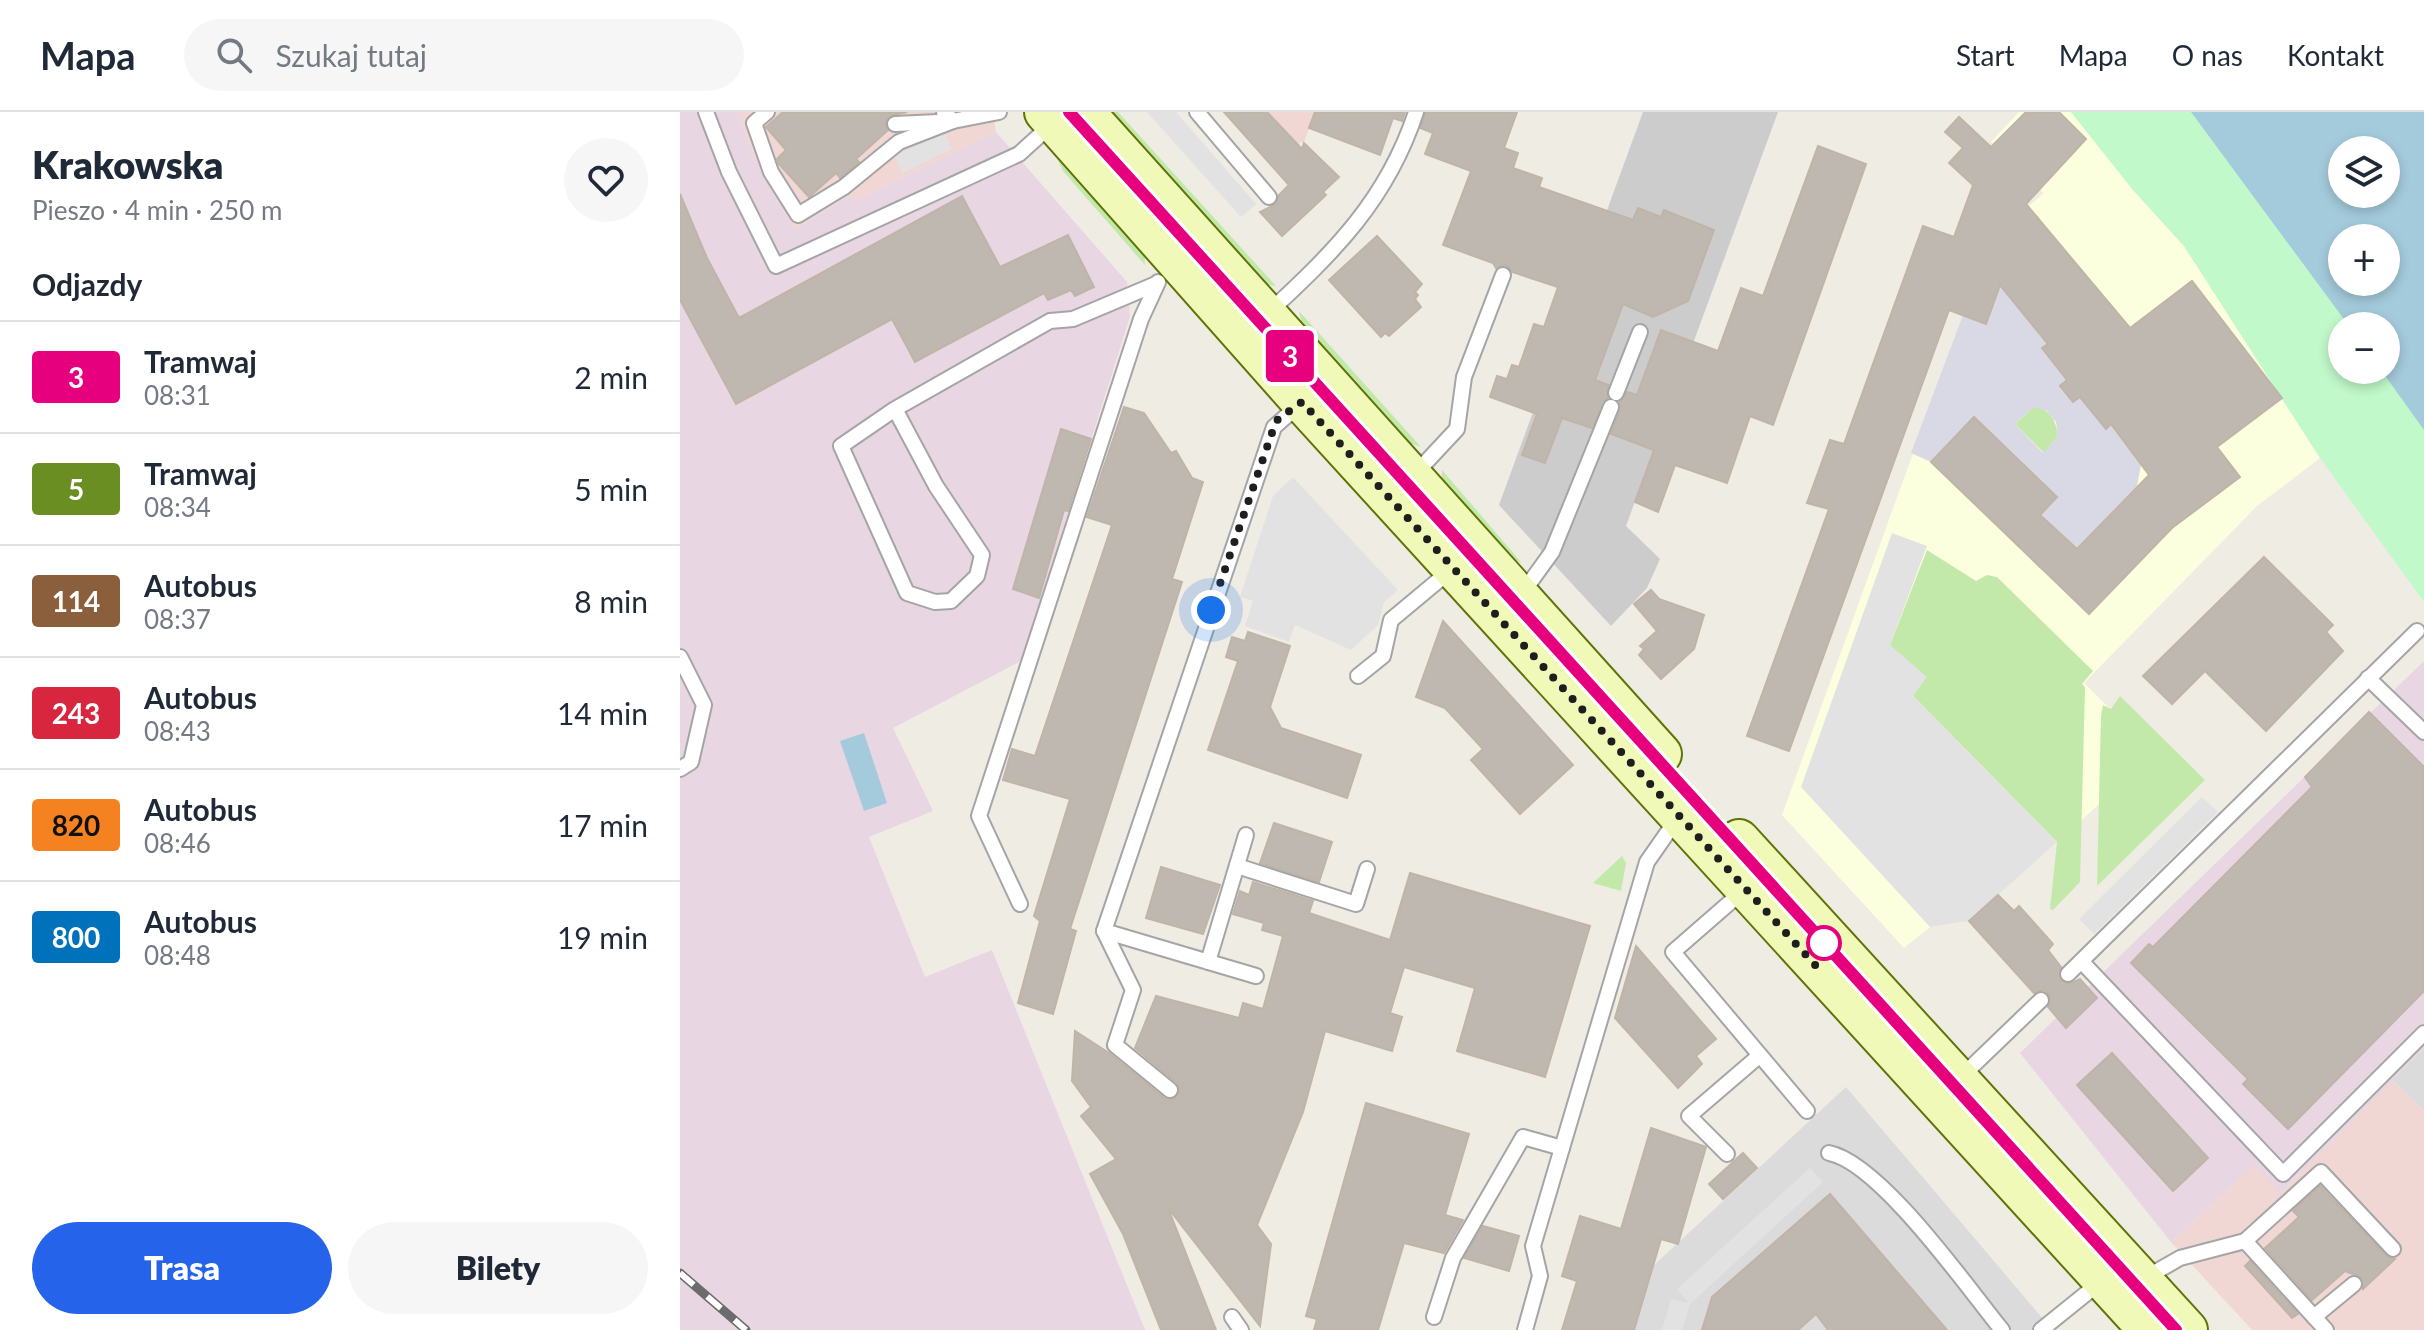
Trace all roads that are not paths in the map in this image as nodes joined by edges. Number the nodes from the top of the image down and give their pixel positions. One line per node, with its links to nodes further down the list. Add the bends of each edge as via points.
1 (706, 112): 6 (lane, via 776,266 1019,154)
2 (767, 112): 7 (lane, via 754,123 763,154 798,215 844,187 899,142)
3 (999, 112): 7 (lane)
4 (1197, 112): 9 (lane)
5 (1416, 112): 12 (lane, via 1406,144 1374,202)
6 (1061, 115): 10 (main road); 12 (main road)
7 (949, 117): 8 (lane)
8 (895, 124)
9 (1269, 197)
10 (1167, 273): 14 (main road); 15 (lane, via 1073,319 1050,321); 30 (lane, via 1141,319 979,816)
11 (1503, 275): 16 (lane, via 1464,377 1457,429)
12 (1267, 313): 16 (main road)
13 (1640, 332): 18 (lane, via 1552,552)
14 (1302, 402): 17 (main road); 31 (lane, via 1274,427)
15 (895, 409): 15 (lane, via 914,449 982,555 977,576 951,601 907,593 841,446)
16 (1413, 475): 18 (main road)
17 (1454, 568): 21 (lane, via 1391,620 1383,656); 25 (main road)
18 (1521, 596): 39 (main road)
19 (2417, 631): 22 (lane)
20 (680, 657): 24 (lane, via 704,705 691,762)
21 (1358, 676)
22 (2368, 678): 23 (lane); 33 (lane)
23 (2424, 732)
24 (680, 769)
25 (1680, 815): 29 (main road); 42 (lane, via 1647,862)
26 (1246, 835): 27 (lane)
27 (1237, 866): 28 (lane, via 1356,904); 32 (lane)
28 (1367, 869)
29 (1746, 888): 38 (lane, via 1673,952); 47 (main road)
30 (1020, 904)
31 (1104, 931): 32 (lane); 40 (lane, via 1133,990 1115,1045)
32 (1208, 962): 35 (lane)
33 (2082, 962): 34 (lane); 37 (lane, via 2283,1174)
34 (2068, 974)
35 (1256, 976)
36 (2041, 1000): 39 (lane)
37 (2424, 1033)
38 (1759, 1056): 41 (lane); 44 (lane, via 1689,1116)
39 (1959, 1079): 47 (main road)
40 (1170, 1090)
41 (1807, 1111)
42 (1562, 1148): 49 (lane, via 1523,1137 1453,1258); 51 (lane, via 1533,1246 1540,1276)
43 (1829, 1153): 52 (lane, via 1852,1161 1886,1191)
44 (1727, 1154)
45 (2245, 1241): 46 (lane, via 2321,1172); 47 (lane); 50 (lane)
46 (2393, 1249)
47 (2122, 1280): 53 (lane); 54 (main road); 55 (main road)
48 (2354, 1284): 50 (lane)
49 (1434, 1317)
50 (2314, 1317): 56 (lane)
51 (1525, 1330)
52 (2002, 1330)
53 (2041, 1330)
54 (2149, 1330)
55 (2187, 1330)
56 (2326, 1330)

